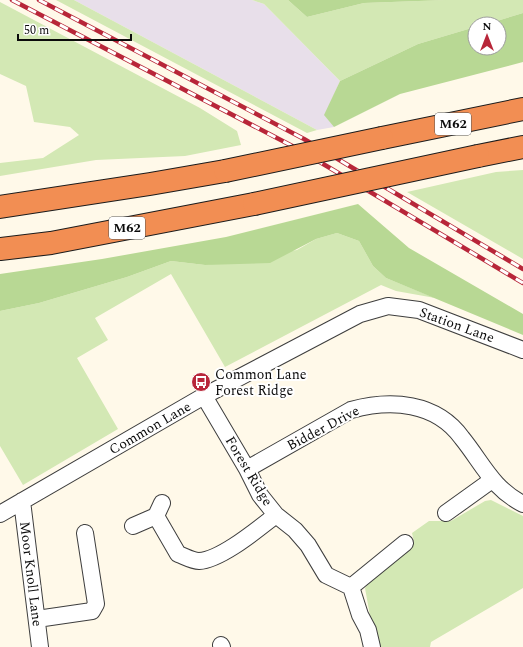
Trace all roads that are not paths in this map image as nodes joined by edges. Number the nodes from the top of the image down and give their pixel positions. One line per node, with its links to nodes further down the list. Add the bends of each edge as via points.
1 (523, 109): 3 (highway, M62, bridge, via 225,171)
2 (523, 147): 4 (highway, M62, bridge, via 254,204 51,242)
3 (0, 207)
4 (0, 249)
5 (388, 306): 6 (street, Station Lane, via 419,310); 7 (street, Common Lane, via 360,314)
6 (523, 350)
7 (204, 396): 8 (street, Forest Ridge); 10 (street, Common Lane)
8 (247, 469): 9 (street, Bidder Drive, via 351,410 370,405 390,404 430,411 448,422 462,437); 14 (street, Forest Ridge, via 260,495)
9 (492, 480): 11 (street, Bidder Drive, via 500,490); 12 (street)
10 (22, 501): 13 (street, Common Lane); 19 (street, Moor Knoll Lane)
11 (523, 504)
12 (446, 513)
13 (0, 514)
14 (276, 515): 15 (street, via 229,549 199,561 178,554 159,509); 18 (street, Forest Ridge, via 295,530 308,545 326,575)
15 (133, 526)
16 (85, 533): 19 (street, via 95,608 92,611)
17 (405, 543): 18 (street)
18 (351, 587): 21 (street)
19 (37, 619): 20 (street, Moor Knoll Lane)
20 (40, 647)
21 (372, 647)

